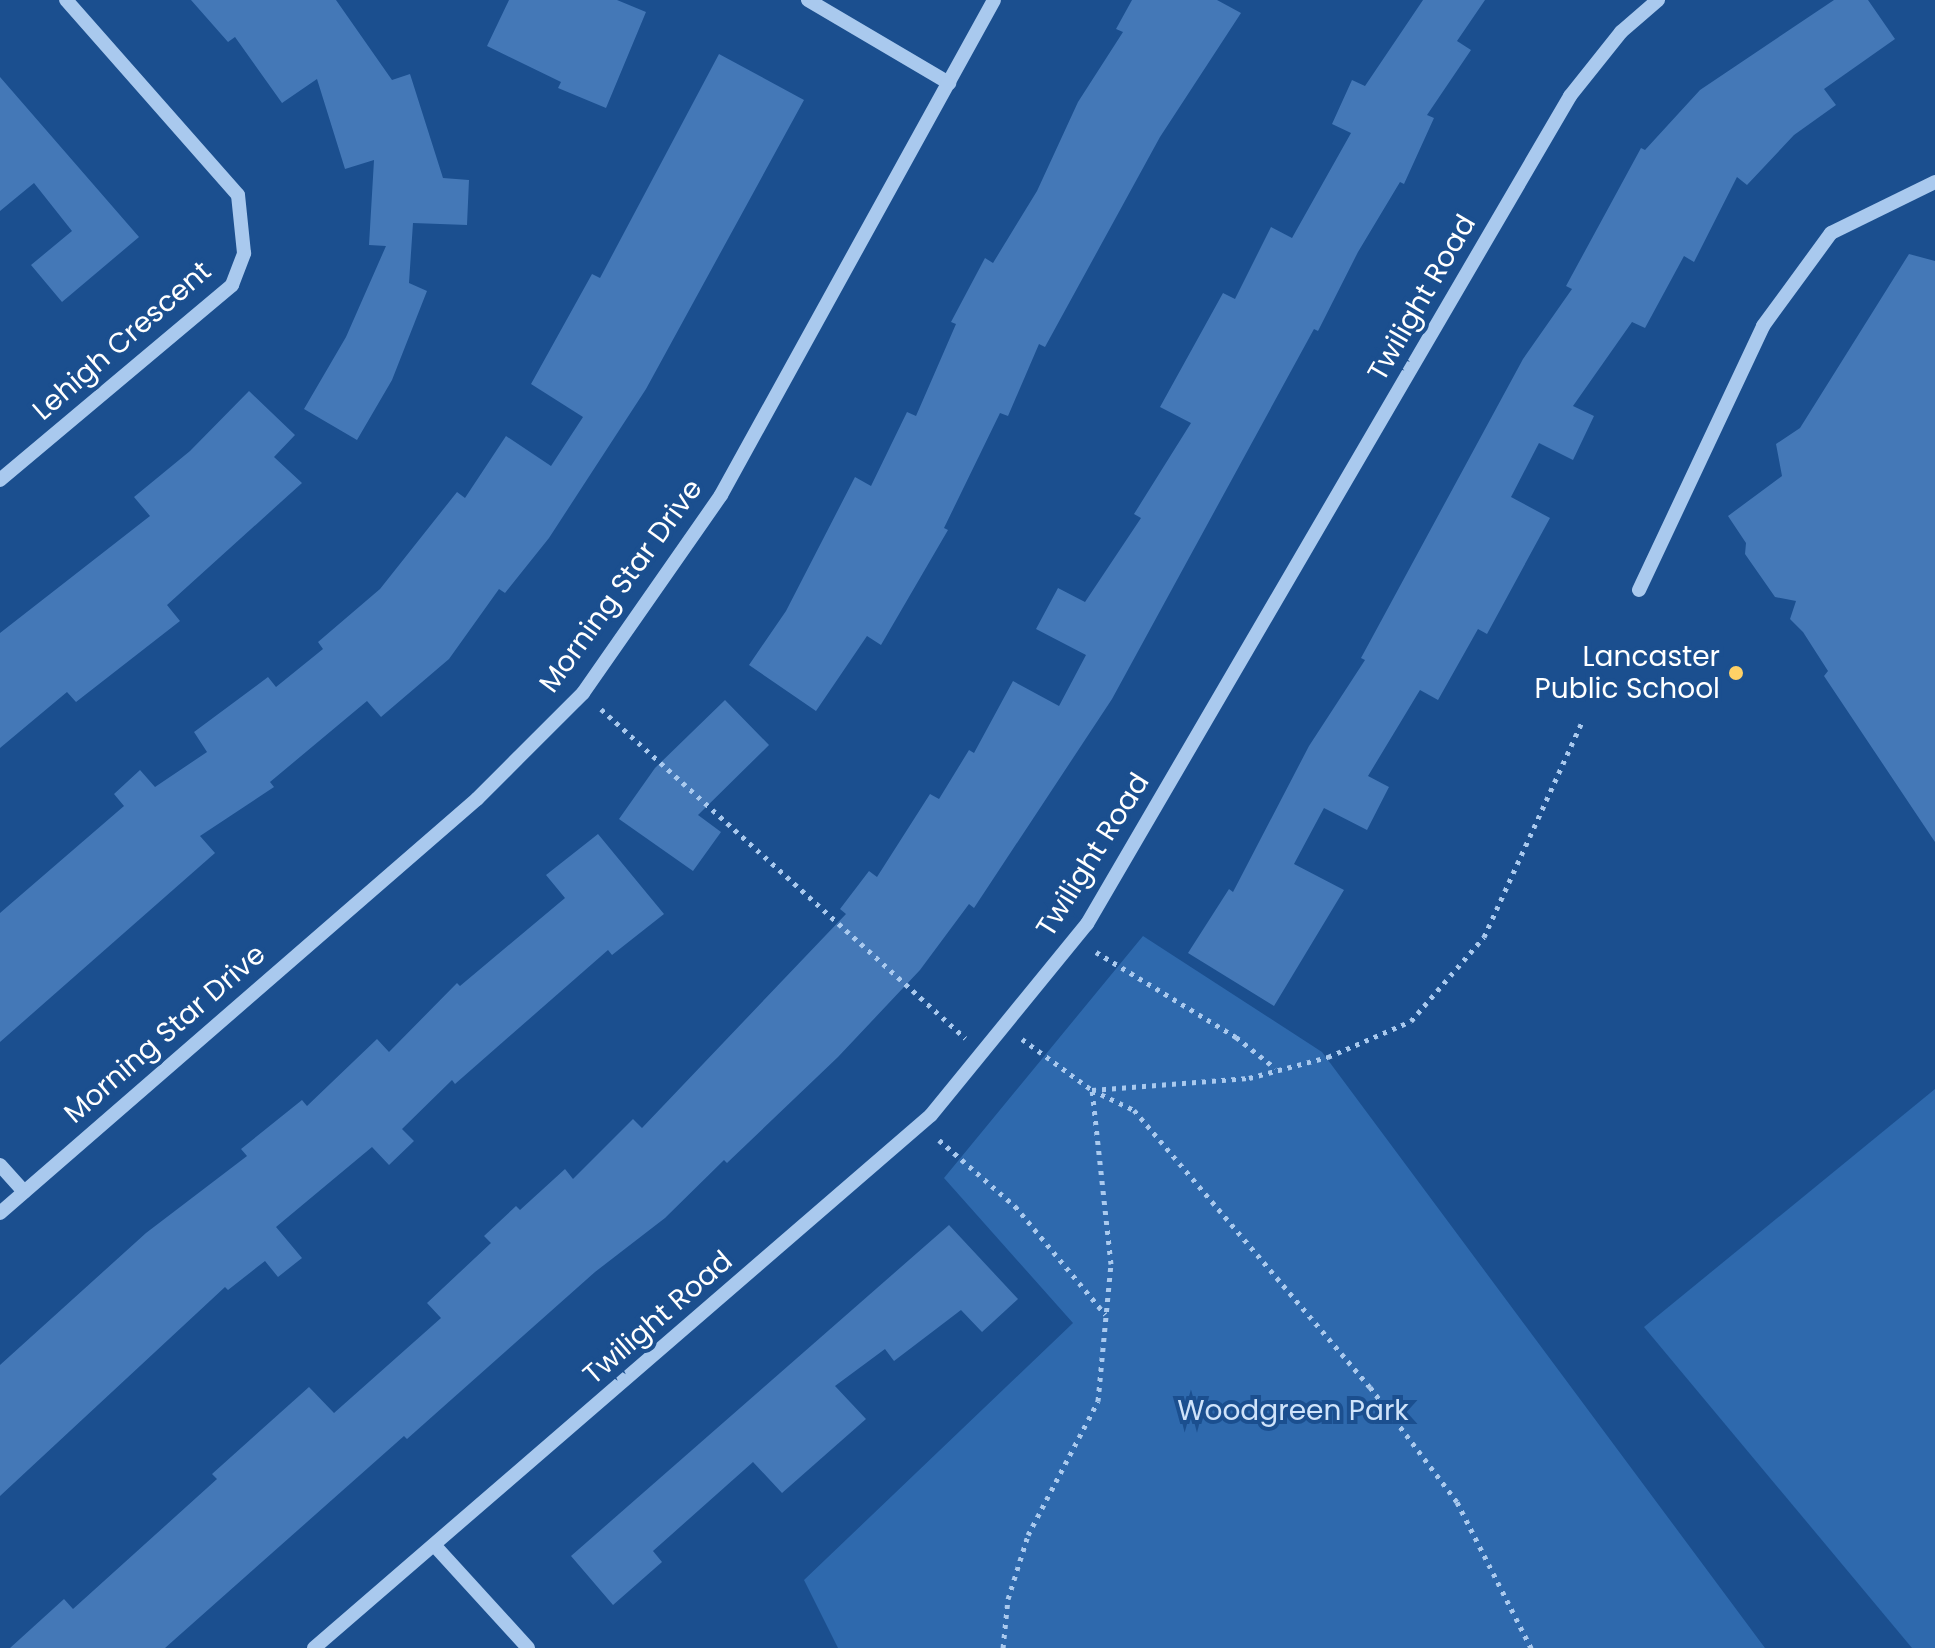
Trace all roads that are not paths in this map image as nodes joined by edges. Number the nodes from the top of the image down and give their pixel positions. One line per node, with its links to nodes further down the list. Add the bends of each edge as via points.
1 (66, 0): 7 (street, Lehigh Crescent, via 238,195 244,253 232,285)
2 (808, 0): 5 (street)
3 (994, 0): 5 (street, Morning Star Drive)
4 (1658, 0): 12 (street, Twilight Road, via 1621,32 1570,96 1075,939 921,1124)
5 (949, 83): 10 (street, Morning Star Drive, via 721,495 583,693 477,799)
6 (1935, 182): 8 (street, via 1831,233 1763,326)
7 (0, 480)
8 (1639, 590)
9 (0, 1165): 10 (street)
10 (24, 1192): 11 (street, Morning Star Drive)
11 (0, 1213)
12 (435, 1546): 13 (street, Twilight Road); 14 (street)
13 (314, 1648)
14 (528, 1648)

